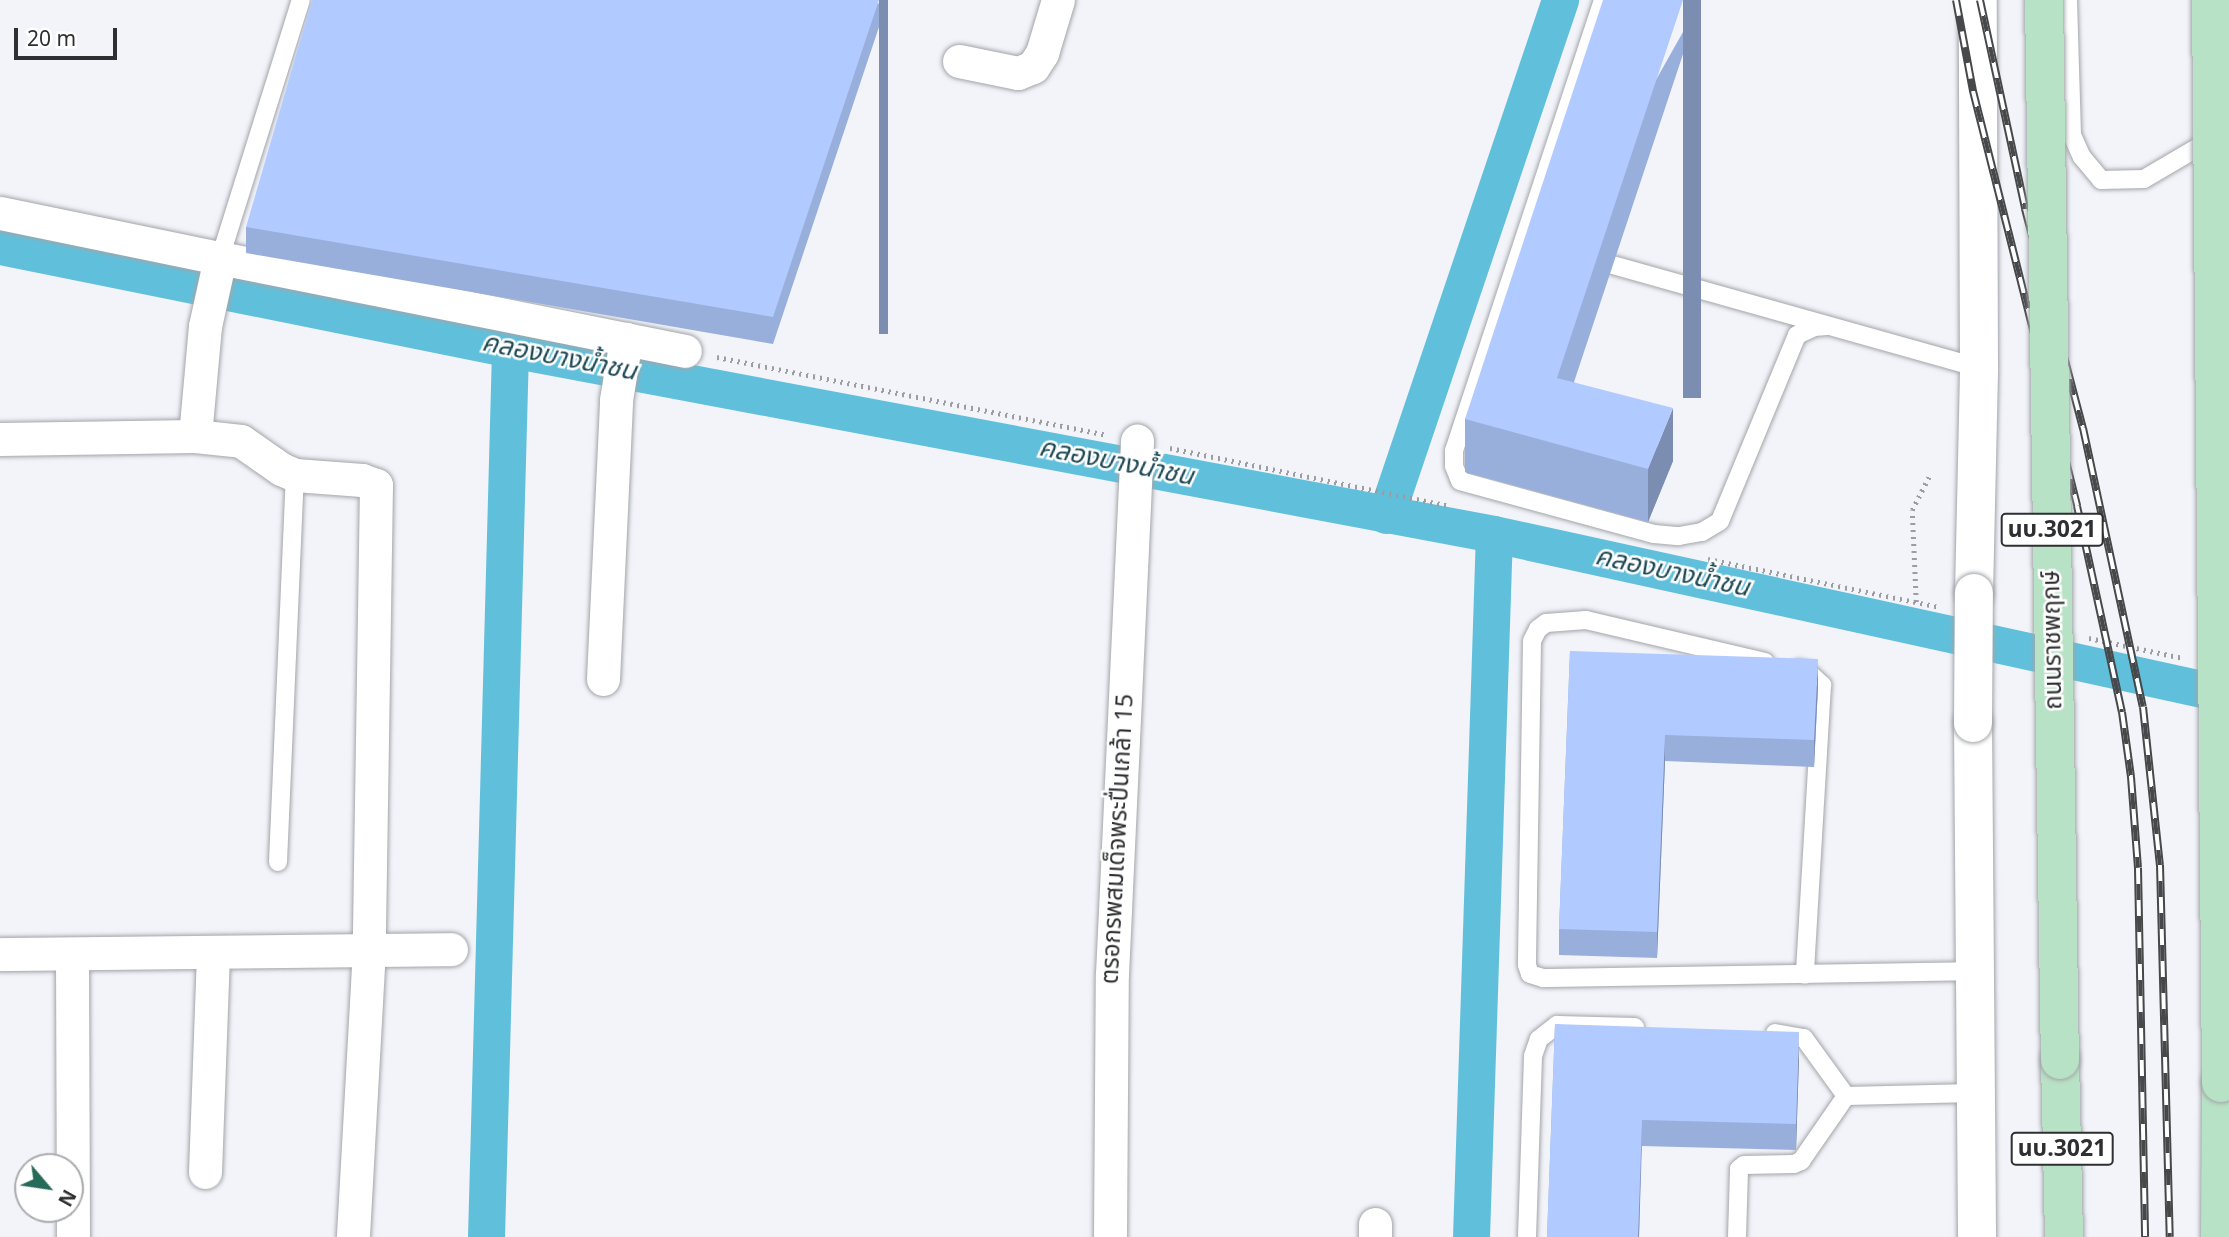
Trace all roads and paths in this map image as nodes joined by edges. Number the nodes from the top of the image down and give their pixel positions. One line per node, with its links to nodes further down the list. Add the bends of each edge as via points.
1 (301, 0): 13 (lane)
2 (1058, 0): 8 (street, via 1042,53 1033,67 1018,72)
3 (1603, 0): 11 (lane)
4 (1978, 0): 18 (main road, นบ.3021)
5 (2044, 0): 50 (main road, ถนนราชพฤกษ์ / นบ.3021, bridge)
6 (2068, 0): 9 (lane, via 2072,135 2082,157 2101,180 2144,179)
7 (2211, 0): 51 (main road, bridge)
8 (959, 61)
9 (2229, 127)
10 (0, 213): 13 (street)
11 (1522, 239): 12 (lane); 15 (lane, via 1454,451 1460,481 1654,534 1702,532 1720,521 1797,335)
12 (1541, 244)
13 (218, 265): 17 (street); 19 (street, via 205,326)
14 (1614, 265): 15 (lane)
15 (1827, 326): 18 (lane)
16 (685, 351): 17 (street); 21 (path)
17 (624, 353): 30 (street)
18 (1979, 368): 26 (main road, นบ.3021)
19 (195, 436): 20 (street); 22 (street, via 241,441)
20 (0, 439)
21 (1137, 442): 24 (path); 46 (street, ตรอกรพสมเด็จพระปื่นเกล้า 15, via 1112,974)
22 (295, 475): 31 (lane); 32 (street, via 369,481 378,490)
23 (1929, 476): 27 (path, via 1912,510)
24 (1450, 506)
25 (1697, 557): 27 (path)
26 (1963, 601): 27 (path); 37 (main road, นบ.3021, bridge, via 1973,723)
27 (1916, 602)
28 (2084, 637): 29 (path)
29 (2189, 659)
30 (603, 679)
31 (278, 862)
32 (369, 949): 33 (street); 36 (street); 45 (street)
33 (451, 949)
34 (0, 954): 35 (street)
35 (72, 954): 36 (street); 44 (street)
36 (213, 954): 43 (street)
37 (1974, 971): 38 (lane); 41 (main road, นบ.3021)
38 (1805, 975): 38 (lane, via 1539,978 1530,974 1532,641 1540,627 1586,620 1807,671 1822,685)
39 (1659, 1028): 47 (lane, via 1565,1024 1551,1027 1539,1040 1533,1056)
40 (1753, 1032): 42 (lane, via 1802,1037)
41 (1975, 1093): 42 (lane); 49 (main road, นบ.3021)
42 (1846, 1096): 48 (lane, via 1801,1161 1739,1169)
43 (205, 1172)
44 (73, 1237)
45 (354, 1237)
46 (1110, 1237)
47 (1527, 1237)
48 (1737, 1237)
49 (1977, 1237)
50 (2064, 1237)
51 (2220, 1237)

